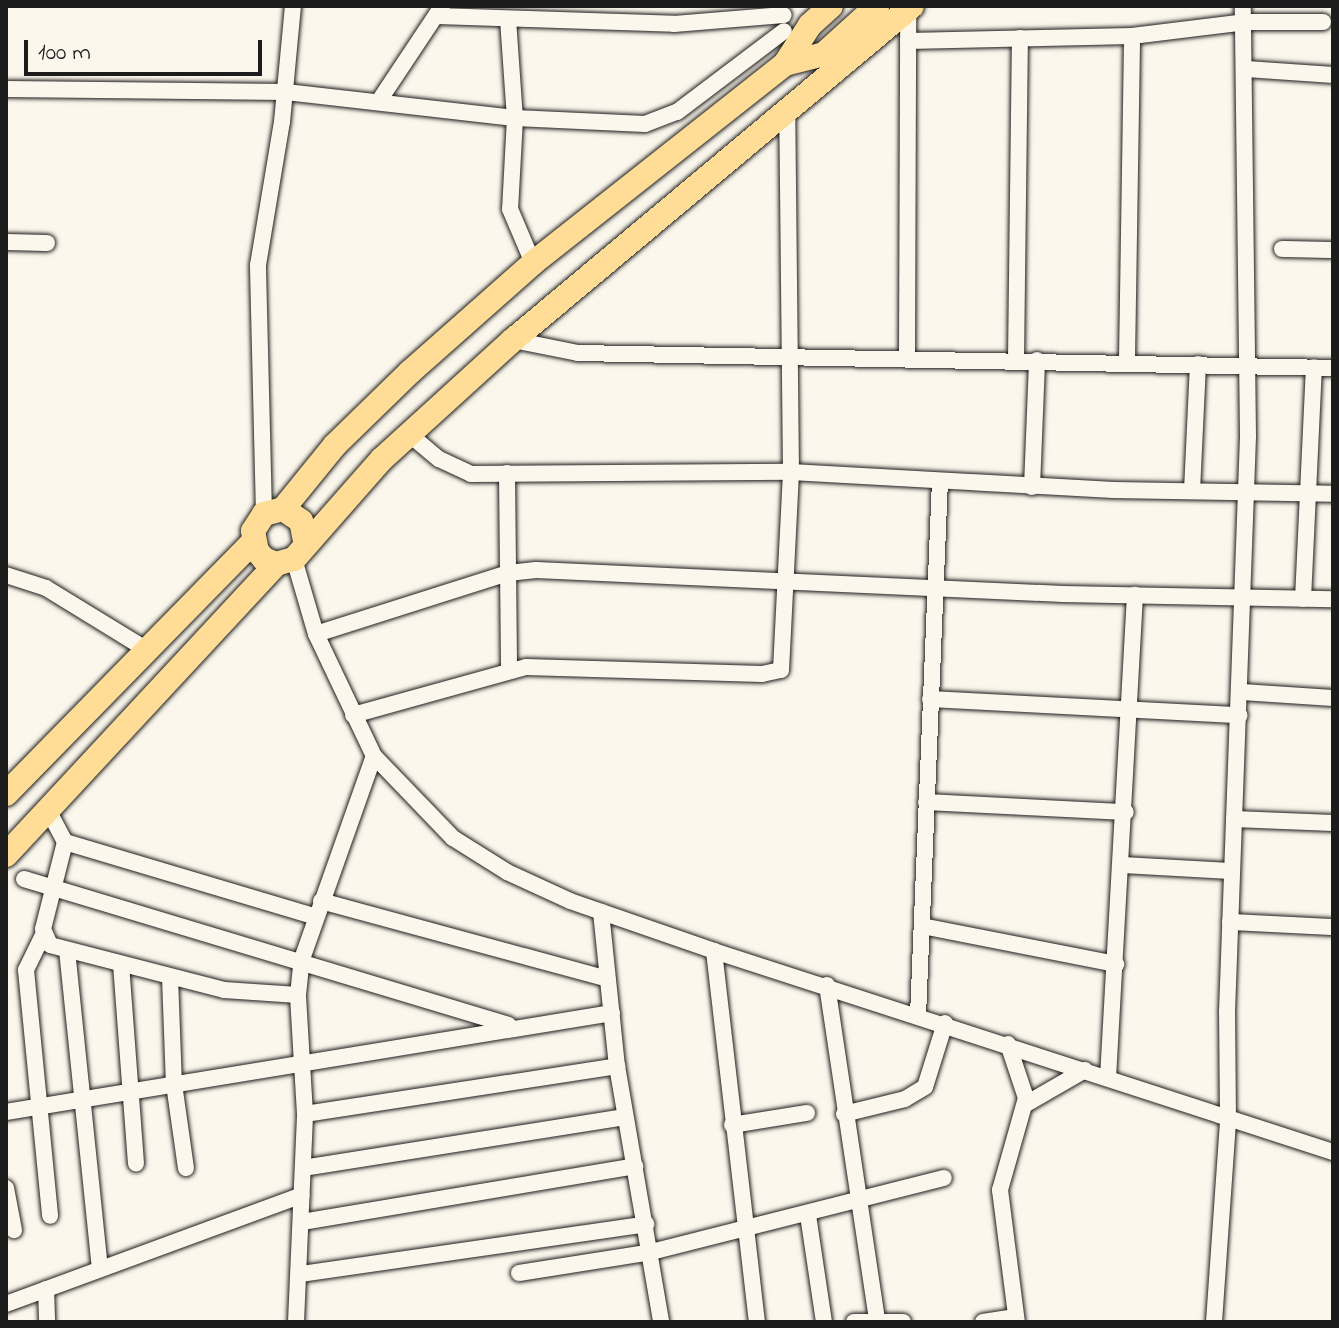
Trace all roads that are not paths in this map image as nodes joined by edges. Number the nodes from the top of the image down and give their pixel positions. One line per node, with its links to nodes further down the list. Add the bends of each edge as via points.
1 (293, 6): 17 (street)
2 (831, 6): 13 (highway, via 810,25)
3 (877, 6): 13 (highway, via 824,54)
4 (910, 8): 12 (street); 19 (highway)
5 (439, 11): 8 (street); 18 (street)
6 (1244, 14): 9 (street); 10 (street); 14 (street)
7 (785, 18): 8 (street, via 674,24); 13 (street); 20 (street, via 662,120 645,124)
8 (508, 19): 20 (street)
9 (1323, 22)
10 (1132, 36): 11 (street); 31 (street)
11 (1020, 38): 12 (street); 29 (street)
12 (908, 41): 27 (street)
13 (785, 64): 25 (highway)
14 (1247, 69): 15 (street); 33 (street)
15 (1333, 75)
16 (6, 89): 17 (street)
17 (286, 92): 18 (street); 45 (street, via 258,265)
18 (379, 101): 20 (street)
19 (787, 113): 26 (highway); 28 (street)
20 (515, 118): 25 (street, via 510,209)
21 (6, 242): 22 (street)
22 (47, 243)
23 (1282, 249): 24 (street)
24 (1333, 250)
25 (533, 263): 45 (highway, via 362,418)
26 (513, 340): 28 (street, via 559,352); 36 (highway)
27 (907, 358): 28 (street); 29 (street)
28 (790, 359): 37 (street)
29 (1016, 360): 30 (street)
30 (1037, 360): 31 (street); 40 (street)
31 (1127, 360): 32 (street)
32 (1198, 364): 33 (street); 41 (street)
33 (1249, 365): 34 (street); 42 (street)
34 (1314, 367): 35 (street); 43 (street)
35 (1333, 368)
36 (409, 434): 38 (street, via 455,470); 47 (highway)
37 (791, 472): 38 (street); 39 (street); 50 (street)
38 (507, 473): 48 (street)
39 (940, 481): 40 (street); 51 (street)
40 (1032, 487): 41 (street)
41 (1192, 491): 42 (street)
42 (1247, 492): 43 (street); 53 (street)
43 (1308, 494): 44 (street); 54 (street)
44 (1333, 494)
45 (273, 512): 46 (highway); 47 (highway, via 301,521)
46 (253, 542): 47 (highway, via 264,559); 57 (highway)
47 (291, 555): 56 (street); 68 (highway)
48 (508, 573): 50 (street); 56 (street); 58 (street)
49 (6, 575): 57 (street, via 46,588)
50 (789, 580): 51 (street); 58 (street, via 786,661 773,673)
51 (933, 587): 52 (street); 61 (street)
52 (1135, 595): 53 (street); 62 (street)
53 (1245, 599): 54 (street); 59 (street)
54 (1303, 599): 55 (street)
55 (1333, 599)
56 (316, 634): 63 (street)
57 (144, 648): 66 (highway)
58 (509, 669): 63 (street)
59 (1242, 692): 60 (street); 64 (street)
60 (1333, 698)
61 (930, 699): 62 (street); 67 (street)
62 (1131, 708): 64 (street); 69 (street)
63 (353, 715): 65 (street)
64 (1240, 715): 70 (street)
65 (374, 756): 78 (street); 79 (street, via 428,815 477,856)
66 (6, 794)
67 (926, 802): 69 (street); 81 (street)
68 (48, 810): 72 (street); 73 (highway)
69 (1126, 812): 74 (street)
70 (1234, 819): 71 (street); 75 (street)
71 (1333, 823)
72 (65, 842): 77 (street); 78 (street)
73 (6, 855)
74 (1122, 865): 75 (street); 88 (street)
75 (1231, 871): 80 (street)
76 (24, 879): 77 (street)
77 (55, 889): 83 (street); 86 (street)
78 (318, 908): 86 (street); 90 (street)
79 (601, 912): 85 (street); 90 (street)
80 (1230, 922): 82 (street); 112 (street)
81 (922, 926): 88 (street); 94 (street)
82 (1333, 927)
83 (43, 935): 84 (street, via 50,945); 106 (street, via 26,970)
84 (67, 950): 87 (street); 104 (street)
85 (714, 951): 91 (street); 113 (street)
86 (302, 959): 92 (street); 96 (street)
87 (121, 964): 89 (street); 103 (street)
88 (1116, 964): 101 (street)
89 (170, 977): 92 (street, via 245,994); 102 (street)
90 (608, 979): 93 (street)
91 (827, 985): 94 (street); 110 (street)
92 (298, 995): 98 (street)
93 (612, 1013): 96 (street); 99 (street)
94 (918, 1016): 95 (street)
95 (945, 1023): 97 (street); 110 (street, via 925,1087 905,1099)
96 (513, 1027): 98 (street)
97 (1008, 1044): 100 (street); 105 (street)
98 (303, 1063): 102 (street); 109 (street)
99 (617, 1066): 109 (street); 111 (street)
100 (1085, 1070): 101 (street); 105 (street)
101 (1108, 1078): 112 (street)
102 (174, 1084): 103 (street); 117 (street)
103 (127, 1092): 104 (street); 115 (street)
104 (79, 1100): 106 (street); 130 (street)
105 (1026, 1104): 136 (street, via 1000,1190)
106 (35, 1107): 107 (street); 124 (street)
107 (6, 1112)
108 (807, 1113): 113 (street)
109 (305, 1114): 118 (street)
110 (844, 1114): 122 (street)
111 (625, 1117): 116 (street); 118 (street)
112 (1228, 1120): 114 (street); 145 (street)
113 (732, 1125): 127 (street)
114 (1333, 1152)
115 (136, 1163)
116 (635, 1166): 125 (street); 126 (street)
117 (186, 1168)
118 (303, 1168): 121 (street)
119 (944, 1178): 122 (street)
120 (6, 1188): 128 (street)
121 (302, 1195): 125 (street); 130 (street)
122 (857, 1198): 123 (street); 135 (street)
123 (808, 1215): 127 (street); 141 (street)
124 (50, 1216)
125 (302, 1222): 132 (street)
126 (646, 1224): 129 (street); 132 (street)
127 (745, 1229): 129 (street); 140 (street)
128 (14, 1230)
129 (651, 1252): 131 (street); 139 (street)
130 (100, 1268): 133 (street)
131 (519, 1273)
132 (301, 1274): 138 (street)
133 (46, 1289): 134 (street); 137 (street)
134 (6, 1304)
135 (877, 1319): 142 (street); 143 (street)
136 (1017, 1319): 144 (street)
137 (47, 1322)
138 (296, 1322)
139 (661, 1322)
140 (757, 1322)
141 (824, 1322)
142 (854, 1322)
143 (903, 1322)
144 (983, 1322)
145 (1214, 1322)

